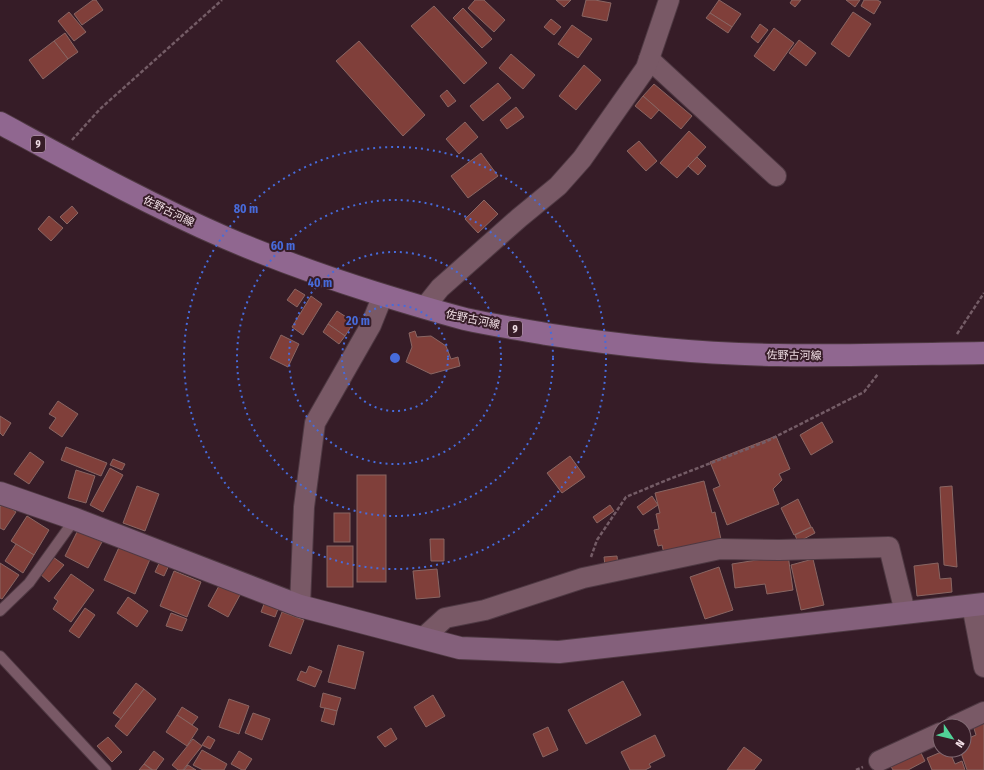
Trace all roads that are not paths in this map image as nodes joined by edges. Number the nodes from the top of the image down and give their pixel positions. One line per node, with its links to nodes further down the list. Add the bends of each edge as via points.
1 (669, 0): 2 (street)
2 (649, 59): 4 (street); 6 (street, via 646,68 582,159 558,186 440,288)
3 (0, 123): 5 (main road, 佐野古河線 / 9, via 160,207 226,238 295,266)
4 (776, 176)
5 (382, 295): 6 (main road, 佐野古河線 / 9); 11 (street, via 370,325 315,423 304,507)
6 (424, 308): 7 (main road, 佐野古河線 / 9, via 515,328 650,348 775,355)
7 (984, 353)
8 (0, 493): 9 (street)
9 (75, 519): 11 (street); 12 (lane, via 29,583)
10 (978, 605): 13 (street); 16 (street)
11 (300, 606): 14 (street)
12 (0, 611)
13 (905, 612): 14 (street, via 559,652 460,648); 14 (street, via 889,547 720,549 583,578 485,610 445,618)
14 (423, 638)
15 (0, 656): 21 (lane)
16 (984, 667)
17 (984, 712): 18 (street)
18 (971, 718)
19 (932, 737): 20 (street)
20 (878, 761)
21 (106, 770)

